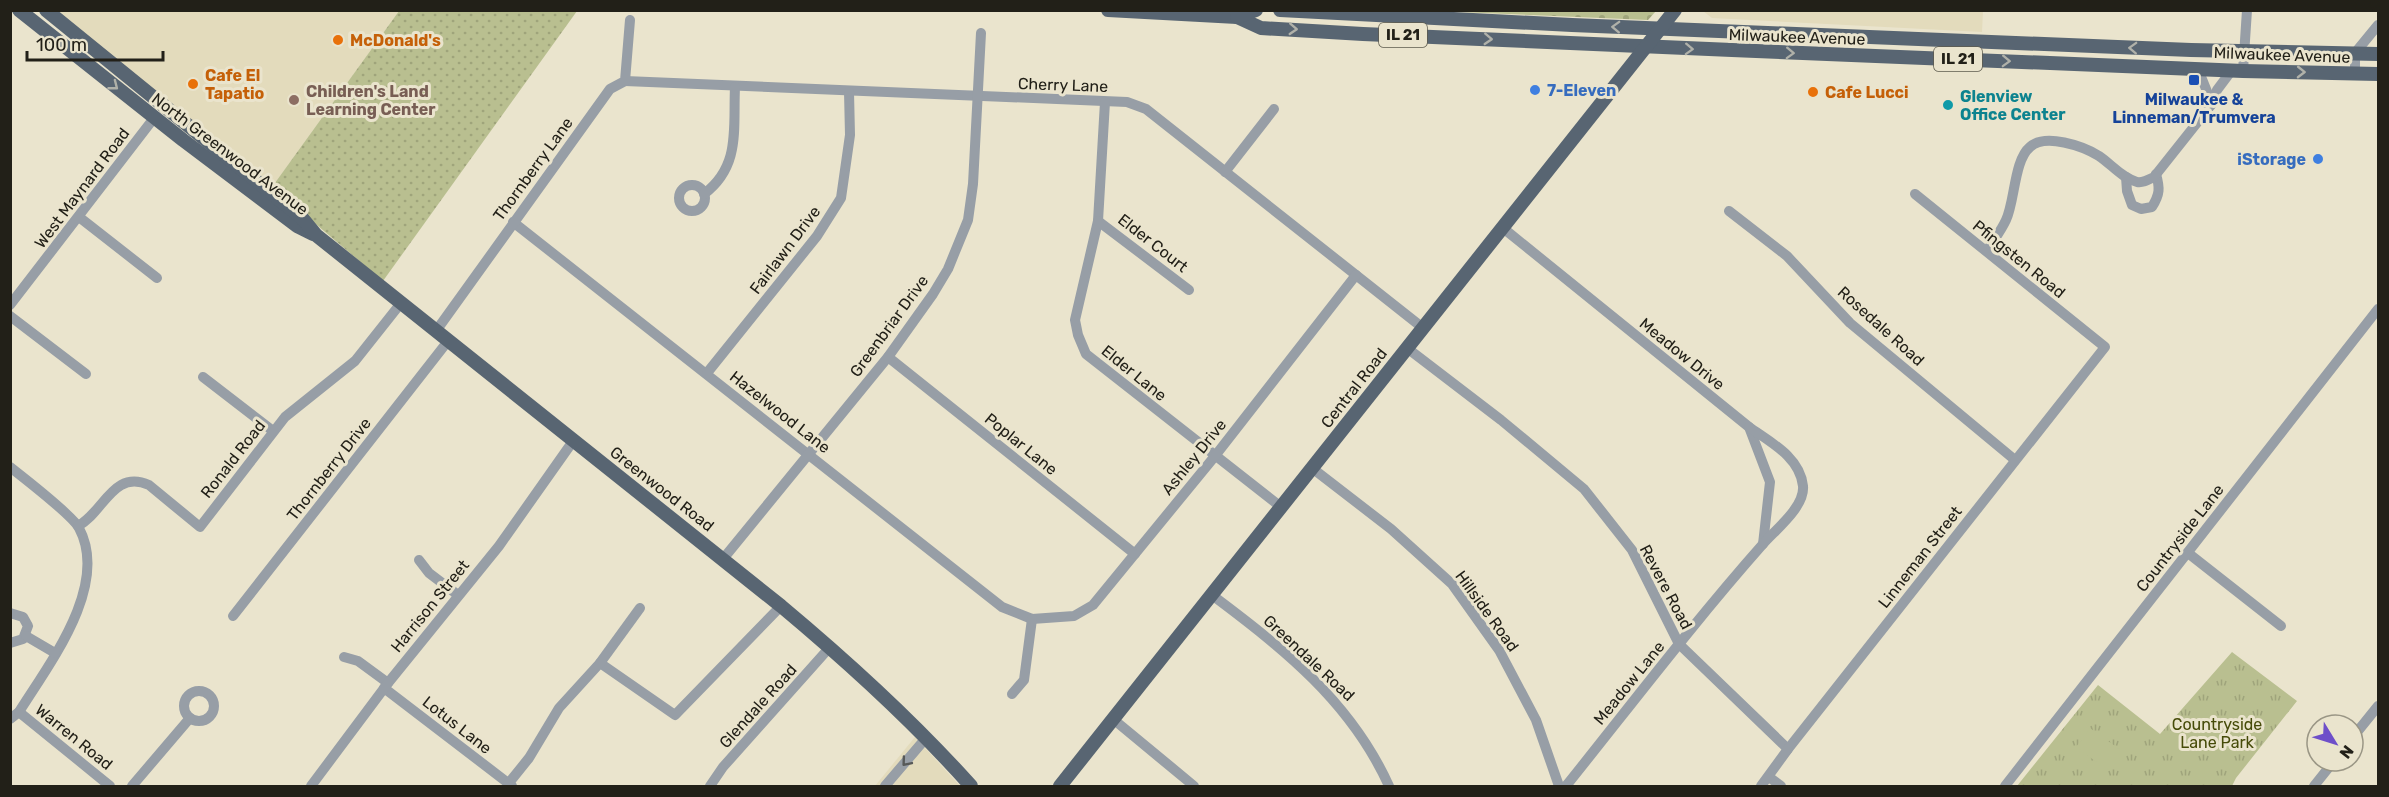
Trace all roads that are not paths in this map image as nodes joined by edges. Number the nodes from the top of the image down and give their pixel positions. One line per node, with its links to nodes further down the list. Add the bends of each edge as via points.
1 (19, 10): 30 (main road, North Greenwood Avenue, one-way to 30)
2 (1108, 10): 8 (main road)
3 (1256, 10): 8 (main road)
4 (1280, 10): 11 (main road, Milwaukee Avenue / IL 21, one-way to 4)
5 (1675, 10): 11 (main road, Central Road)
6 (2247, 10): 15 (street)
7 (48, 12): 41 (main road, North Greenwood Avenue, via 302,218)
8 (1237, 17): 14 (main road, Milwaukee Avenue / IL 21, one-way to 14, via 1261,28)
9 (630, 20): 23 (street)
10 (2379, 25): 16 (street)
11 (1661, 28): 13 (main road, Milwaukee Avenue / IL 21); 14 (main road, Central Road)
12 (981, 33): 26 (street, Greenbriar Drive)
13 (1905, 39): 15 (main road, Milwaukee Avenue / IL 21, one-way to 13); 17 (main road, via 1892,52 1835,49)
14 (1646, 47): 17 (main road, Milwaukee Avenue / IL 21, one-way to 17); 40 (main road, Central Road)
15 (2243, 51): 16 (main road, Milwaukee Avenue / IL 21); 20 (street)
16 (2355, 53): 18 (main road, Milwaukee Avenue / IL 21); 21 (street)
17 (1820, 54): 19 (main road, Milwaukee Avenue / IL 21, one-way to 19)
18 (2379, 54)
19 (2199, 69): 20 (main road, Milwaukee Avenue / IL 21); 28 (street)
20 (2237, 70): 21 (main road, Milwaukee Avenue / IL 21, one-way to 21); 28 (street, via 2217,90)
21 (2355, 73): 22 (main road, Milwaukee Avenue / IL 21)
22 (2379, 74)
23 (626, 81): 24 (street, Cherry Lane); 39 (street, Thornberry Lane, via 610,89)
24 (735, 87): 25 (street, Cherry Lane); 34 (street, via 732,158 725,173)
25 (849, 92): 26 (street, Cherry Lane); 57 (street, Fairlawn Drive, via 850,135 841,198 817,236)
26 (978, 97): 27 (street, Cherry Lane); 55 (street, Greenbriar Drive, via 968,220 933,294)
27 (1105, 102): 31 (street, Cherry Lane, via 1127,102 1146,109); 38 (street, Elder Lane)
28 (2212, 104): 32 (street)
29 (1274, 109): 31 (street)
30 (154, 118): 37 (street, West Maynard Road); 41 (main road, North Greenwood Avenue, via 297,226)
31 (1225, 172): 43 (street, Cherry Lane)
32 (2156, 174): 33 (street, via 2146,182); 33 (street, via 2158,198 2152,207 2141,209 2132,205)
33 (2126, 177): 42 (street, via 2088,150 2038,141 2022,159 2007,220)
34 (704, 194)
35 (1915, 194): 42 (street, Pfingsten Road)
36 (1729, 211): 64 (street, Rosedale Road, via 1787,256 1850,323)
37 (79, 217): 44 (street); 47 (street, West Maynard Road)
38 (1098, 220): 45 (street, Elder Court); 63 (street, Elder Lane, via 1075,320 1086,354)
39 (513, 222): 51 (street, Thornberry Lane); 57 (street, Hazelwood Lane)
40 (1503, 228): 50 (main road, Central Road); 59 (street, Meadow Drive)
41 (316, 236): 46 (main road, Greenwood Road)
42 (1987, 251): 53 (street, Pfingsten Road)
43 (1356, 275): 50 (street, Cherry Lane); 63 (street, Ashley Drive)
44 (157, 278)
45 (1189, 290)
46 (401, 303): 51 (main road, Greenwood Road); 60 (street, Ronald Road, via 355,361)
47 (10, 305)
48 (2379, 309): 70 (street, Countryside Lane)
49 (10, 316): 56 (street)
50 (1423, 328): 54 (main road, Central Road)
51 (436, 331): 52 (main road, Greenwood Road)
52 (448, 341): 72 (main road, Greenwood Road); 79 (street, Thornberry Drive)
53 (2104, 346): 64 (street, Linneman Street)
54 (1407, 348): 66 (main road, Central Road); 84 (street, Revere Road, via 1584,489 1632,550)
55 (888, 357): 62 (street, Greenbriar Drive); 71 (street, Poplar Lane)
56 (86, 374)
57 (707, 374): 62 (street, Hazelwood Lane)
58 (203, 377): 60 (street)
59 (1749, 427): 69 (street, via 1770,482); 69 (street, Meadow Drive, via 1794,460 1804,487 1796,509)
60 (273, 431): 68 (street, Ronald Road, via 200,527 139,481 121,484)
61 (571, 444): 74 (street, Harrison Street, via 499,546)
62 (808, 453): 72 (street, Greenbriar Drive); 80 (street, Hazelwood Lane, via 1002,607)
63 (1215, 456): 67 (street, Elder Lane); 71 (street, Ashley Drive)
64 (2015, 460): 97 (street, Linneman Street)
65 (10, 467): 68 (street)
66 (1312, 468): 67 (main road, Central Road); 110 (street, Hillside Road, via 1391,529 1452,584 1499,650 1530,710)
67 (1281, 507): 75 (main road, Central Road)
68 (78, 526): 86 (street, via 88,555 87,581)
69 (1763, 544): 84 (street, Meadow Lane)
70 (2188, 553): 81 (street); 114 (street, Countryside Lane)
71 (1135, 554): 80 (street, Ashley Drive, via 1093,605 1074,616)
72 (723, 559): 76 (main road, Greenwood Road)
73 (419, 560): 74 (street)
74 (458, 595): 89 (street, Harrison Street)
75 (1212, 595): 94 (main road, Central Road); 109 (street, Greendale Road, via 1257,628 1321,686 1370,748)
76 (781, 606): 85 (main road, Greenwood Road); 88 (street, via 673,720)
77 (640, 608): 88 (street)
78 (10, 613): 82 (street, via 19,614 26,621)
79 (233, 616)
80 (1032, 619): 90 (street, via 1024,680)
81 (2281, 626)
82 (26, 636): 83 (street); 86 (street)
83 (10, 643)
84 (1679, 644): 97 (street, Revere Road); 111 (street, Meadow Lane)
85 (830, 647): 96 (main road, Greenwood Road); 104 (street, Glendale Road)
86 (55, 653): 92 (street)
87 (344, 657): 89 (street, Lotus Lane, via 358,660)
88 (600, 663): 100 (street, via 559,708)
89 (386, 685): 100 (street, Lotus Lane); 103 (street, Harrison Street)
90 (1012, 694)
91 (2379, 706): 95 (street)
92 (15, 715): 101 (street, Warren Road)
93 (190, 718): 102 (street)
94 (1113, 719): 107 (main road, Central Road); 108 (street)
95 (2365, 723)
96 (926, 738): 105 (street, one-way to 105); 106 (main road, Greenwood Road)
97 (1788, 749): 99 (street, Linneman Street)
98 (2324, 773): 115 (street)
99 (1768, 777): 112 (street, Linneman Street); 113 (street)
100 (510, 785)
101 (110, 786)
102 (132, 786)
103 (311, 786)
104 (710, 786)
105 (885, 786)
106 (971, 786)
107 (1060, 786)
108 (1194, 786)
109 (1389, 786)
110 (1559, 786)
111 (1566, 786)
112 (1761, 786)
113 (1781, 786)
114 (2005, 786)
115 (2314, 786)

